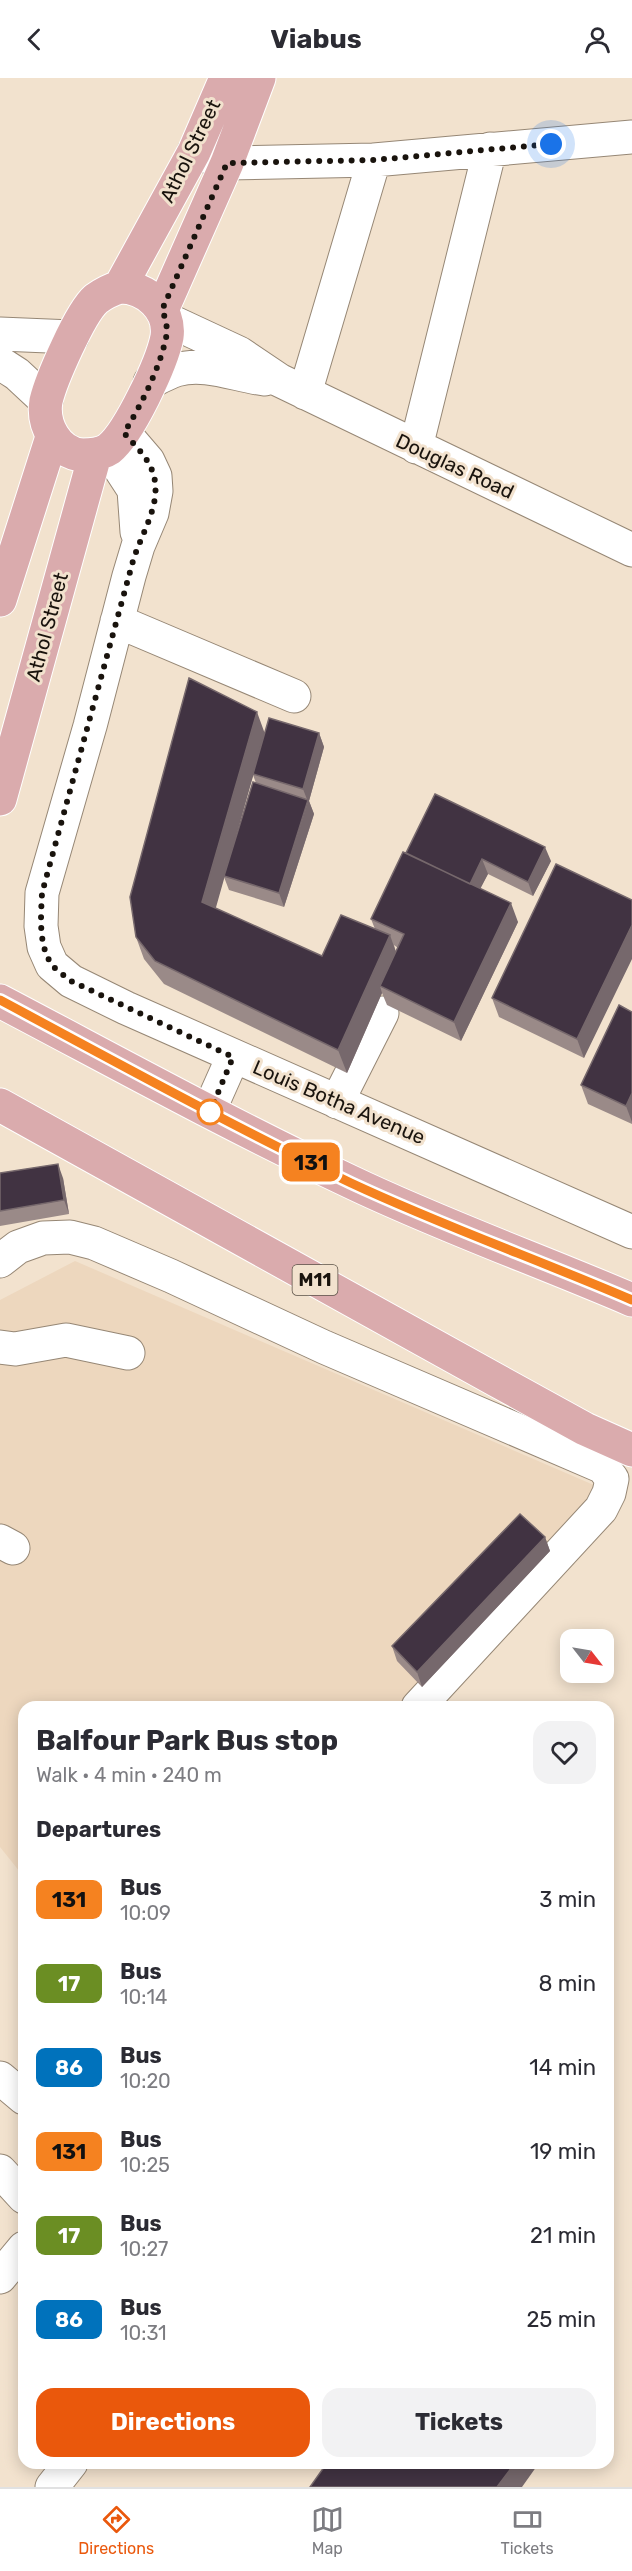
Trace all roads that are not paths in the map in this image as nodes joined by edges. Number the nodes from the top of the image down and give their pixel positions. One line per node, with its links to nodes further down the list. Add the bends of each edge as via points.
1 (226, 78): 5 (main road, Athol Street)
2 (259, 78): 7 (main road, Athol Street)
3 (632, 137): 4 (street)
4 (490, 149): 6 (street); 18 (street)
5 (194, 152): 7 (street); 8 (main road, Athol Street)
6 (374, 160): 7 (street); 14 (street)
7 (227, 163): 9 (main road, Athol Street)
8 (120, 287): 9 (main road, via 140,291 153,299); 11 (main road, via 95,300 83,314)
9 (164, 315): 13 (main road, Athol Street, via 167,336); 14 (street, Douglas Road, via 239,353)
10 (0, 333): 11 (street)
11 (72, 338): 15 (main road)
12 (0, 363): 15 (street)
13 (150, 382): 14 (street, Douglas Road, via 176,370 194,368); 17 (main road, Athol Street)
14 (292, 386): 18 (street, Douglas Road)
15 (46, 401): 16 (main road)
16 (52, 437): 17 (main road, via 75,454); 20 (main road)
17 (109, 446): 21 (street, Louis Botha Avenue, via 148,461 156,491); 23 (main road, Athol Street)
18 (416, 447): 19 (street, Douglas Road)
19 (632, 550)
20 (0, 600)
21 (117, 621): 22 (street); 26 (street, Louis Botha Avenue, via 42,893 44,947 52,965 71,981)
22 (294, 696)
23 (0, 799)
24 (0, 1000): 29 (main road)
25 (382, 1013): 27 (street)
26 (233, 1057): 27 (street, Louis Botha Avenue); 29 (street)
27 (337, 1102): 30 (street, Louis Botha Avenue)
28 (0, 1105): 35 (main road, M11, via 585,1429)
29 (209, 1111): 32 (main road, via 407,1208)
30 (632, 1232)
31 (0, 1261): 36 (street, via 18,1247 43,1238 94,1243 603,1467 612,1479 601,1509)
32 (632, 1300)
33 (0, 1347): 34 (street, via 66,1340)
34 (128, 1353)
35 (632, 1450)
36 (426, 1701)
37 (0, 2078): 38 (street)
38 (18, 2093)
39 (0, 2171): 40 (street)
40 (18, 2190)
41 (18, 2255): 42 (street)
42 (0, 2277)
43 (48, 2469): 45 (street)
44 (66, 2469): 46 (street)
45 (37, 2487)
46 (52, 2487)

